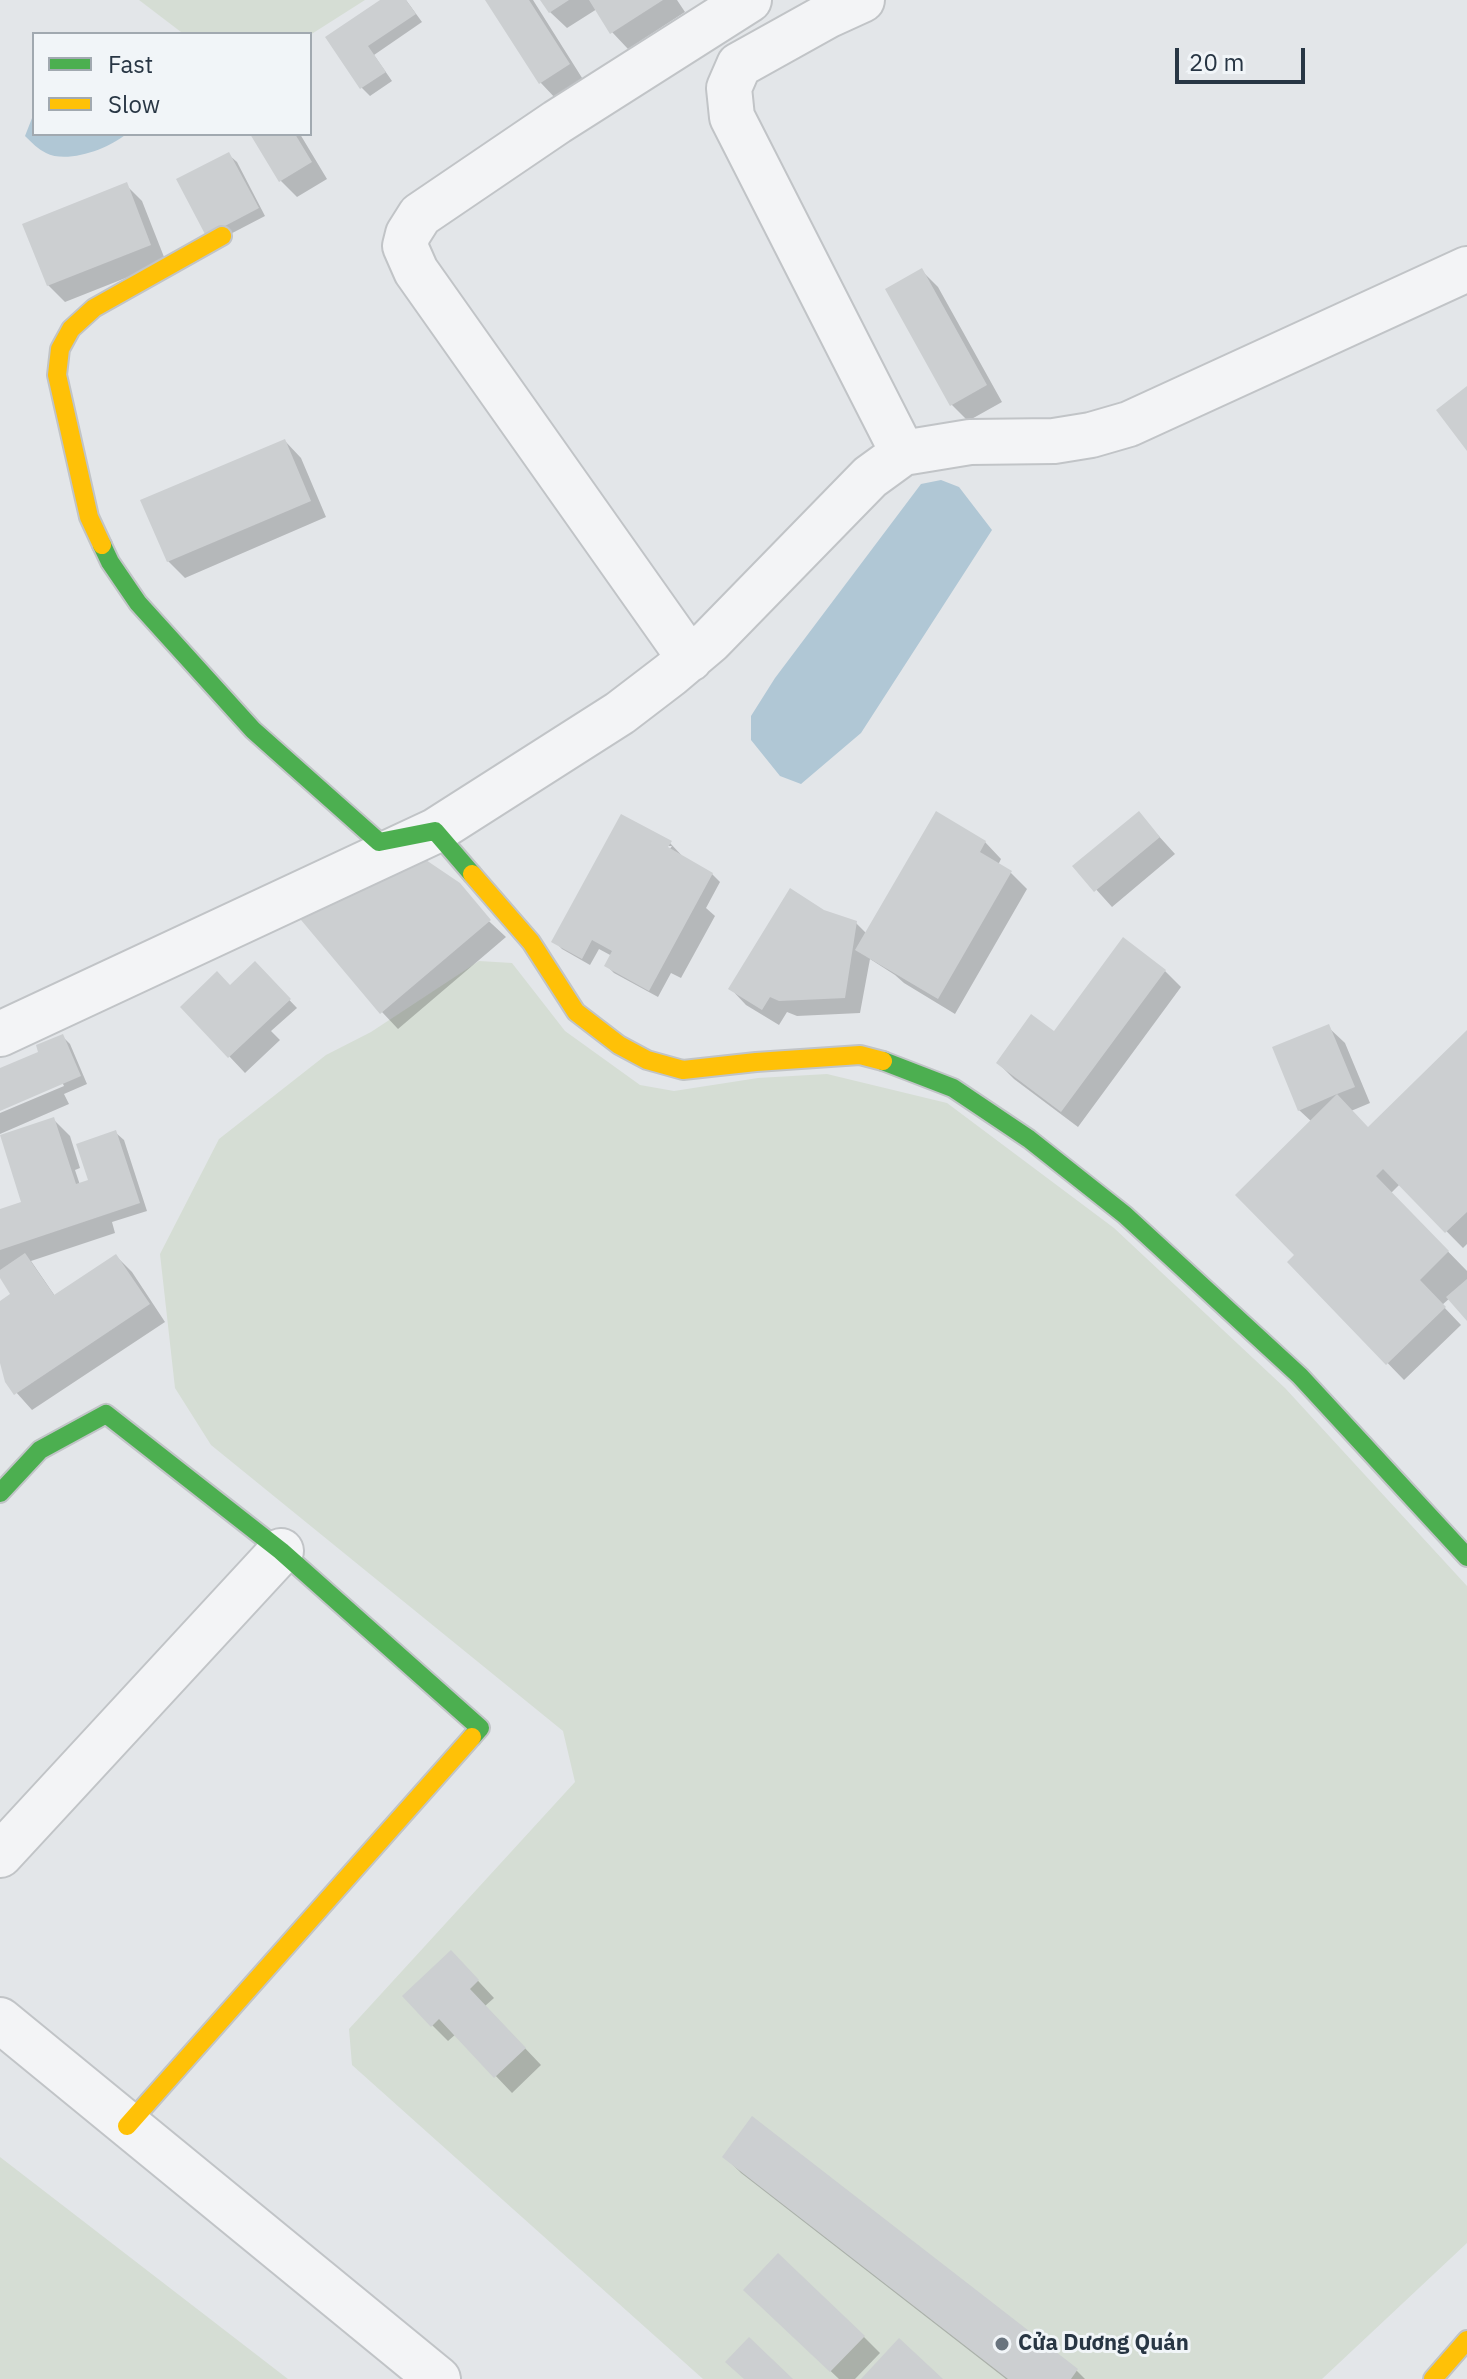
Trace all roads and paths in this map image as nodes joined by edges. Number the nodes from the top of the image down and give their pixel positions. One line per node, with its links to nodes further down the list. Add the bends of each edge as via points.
1 (749, 0): 6 (street, via 420,215 405,246 424,283)
2 (862, 0): 5 (street, via 739,65 729,88 732,117)
3 (222, 236): 7 (street, via 94,308 71,329 60,349 57,375 89,517 110,562 138,603 253,730 379,842)
4 (1467, 269): 5 (street, via 1129,424 1054,441 970,442)
5 (903, 453): 6 (street, via 870,477)
6 (690, 659): 7 (street, via 620,713)
7 (435, 831): 8 (street); 11 (street, via 531,942 576,1012 647,1060 683,1070 860,1055 953,1088 1029,1139 1125,1215 1300,1376)
8 (0, 1034)
9 (0, 1493): 10 (street, via 40,1450 106,1414)
10 (281, 1551): 12 (street); 14 (street, via 480,1728)
11 (1467, 1557)
12 (0, 1855)
13 (0, 2020): 14 (street)
14 (127, 2126): 16 (street)
15 (1467, 2340): 17 (street)
16 (438, 2379)
17 (1433, 2379)

